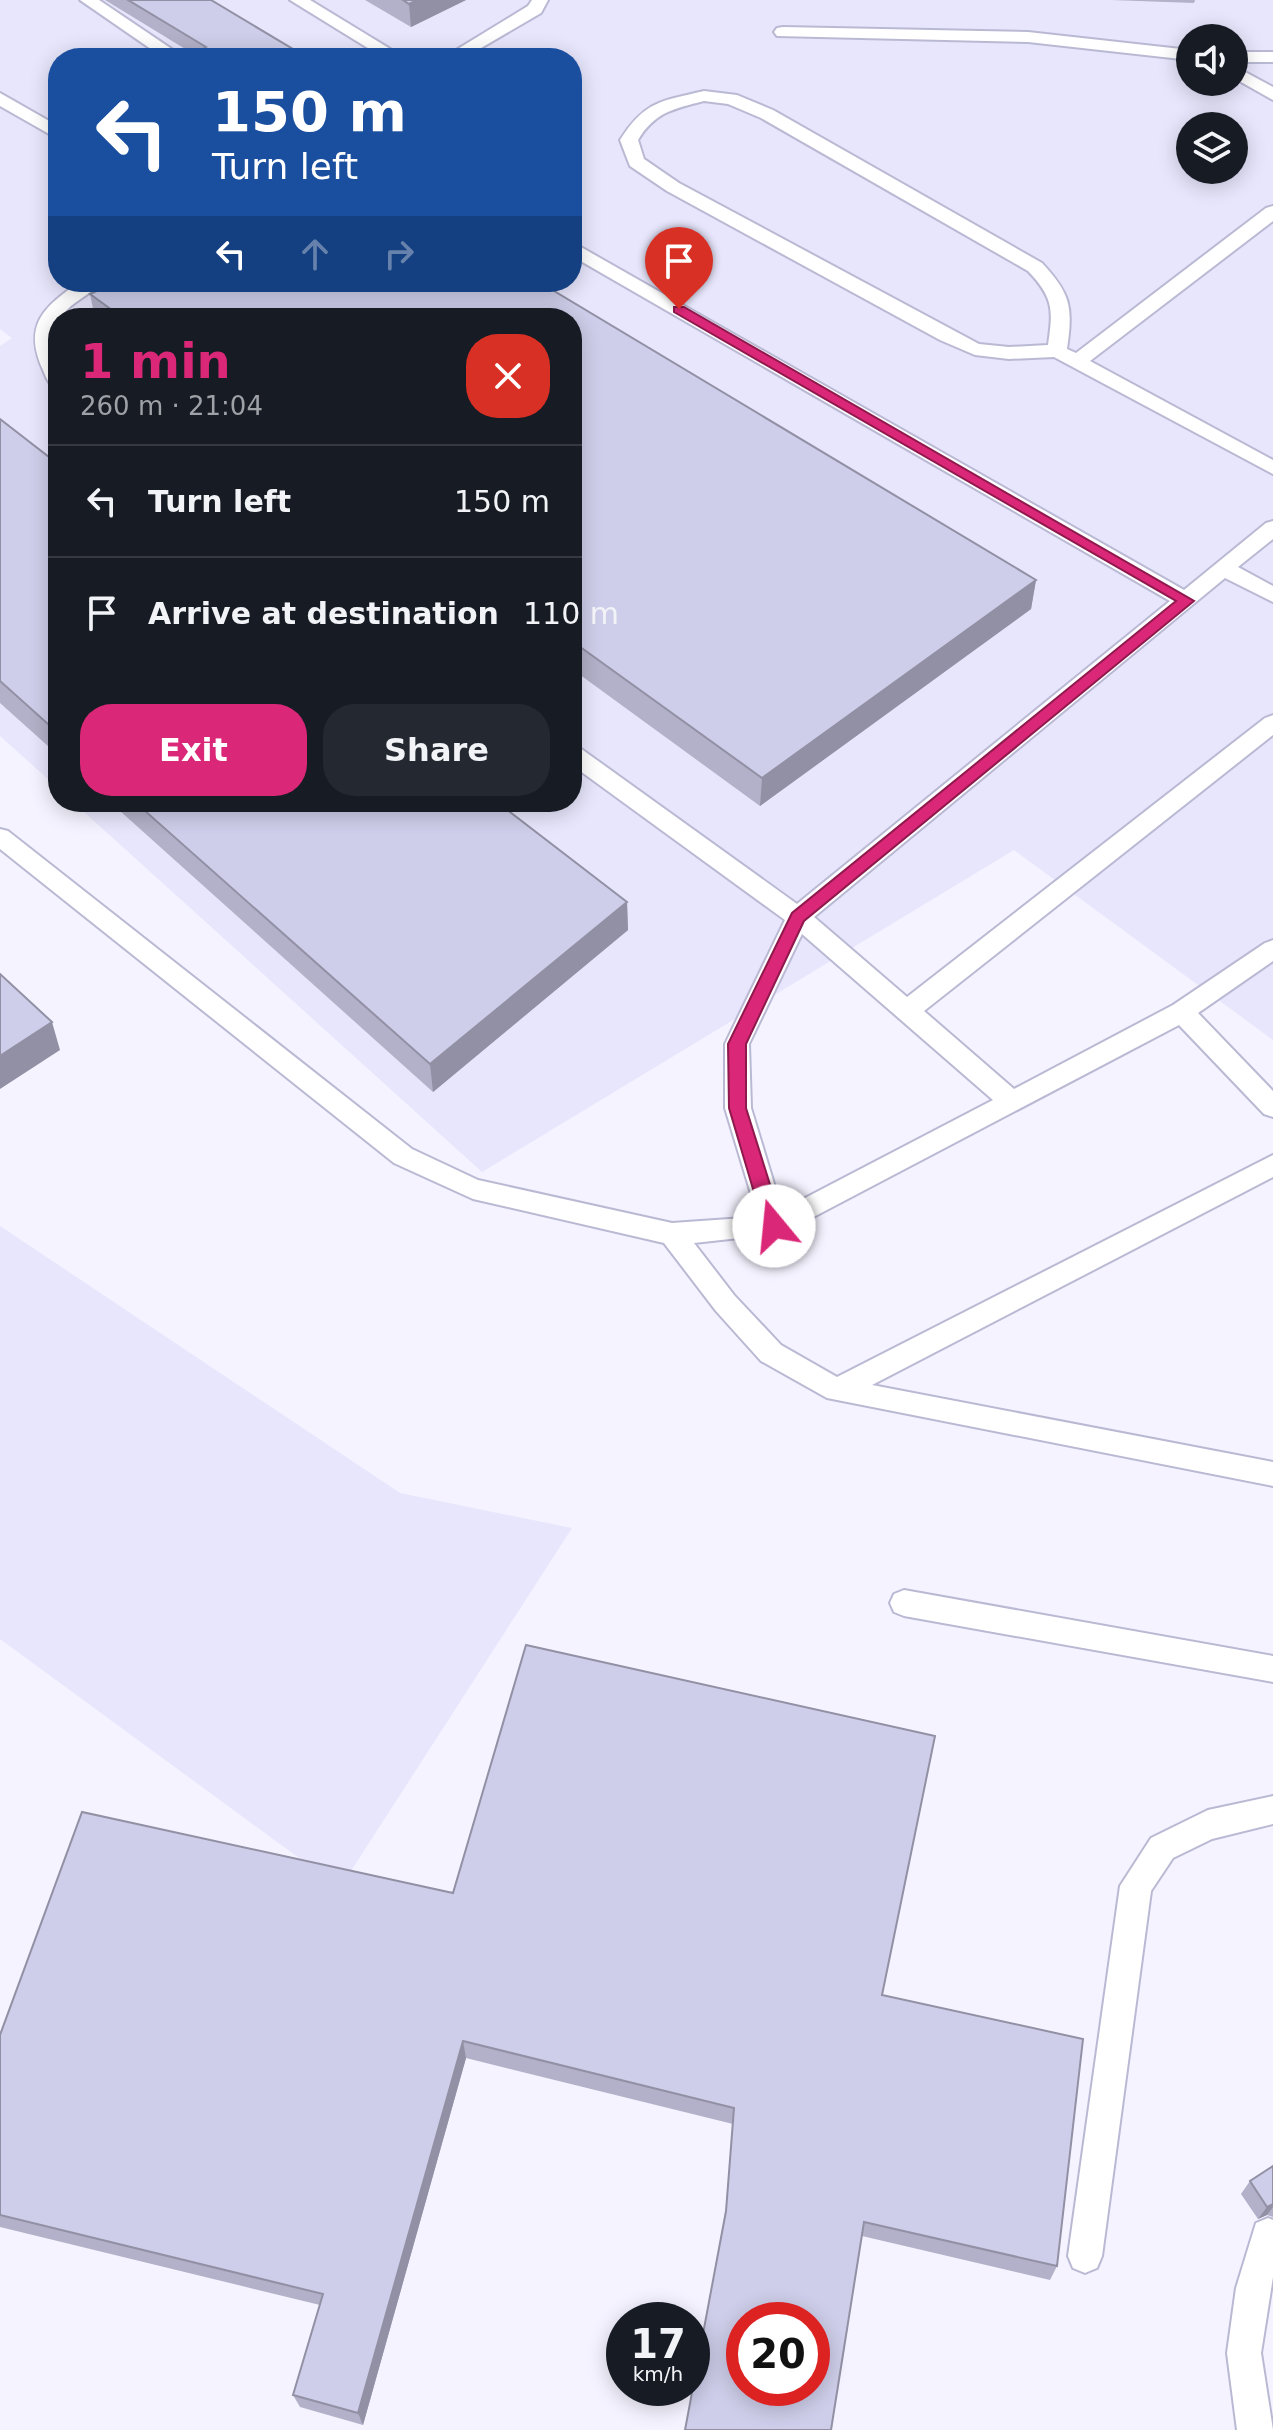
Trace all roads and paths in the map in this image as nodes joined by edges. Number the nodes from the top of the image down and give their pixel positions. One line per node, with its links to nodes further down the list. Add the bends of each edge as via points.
1 (88, 0): 5 (lane)
2 (298, 0): 6 (lane)
3 (540, 0): 7 (lane, via 535,9)
4 (783, 32): 8 (lane, via 1028,37)
5 (161, 48)
6 (379, 48)
7 (469, 48)
8 (1176, 53)
9 (1248, 57): 10 (lane)
10 (1273, 57)
11 (1248, 80): 12 (lane)
12 (1273, 95)
13 (0, 98): 14 (lane)
14 (48, 128)
15 (1273, 212): 22 (lane)
16 (582, 254): 27 (lane)
17 (77, 292): 18 (lane)
18 (54, 308)
19 (48, 318): 21 (lane, via 41,342)
20 (1057, 351): 20 (lane, via 1063,311 1057,288 1035,267 767,114 731,99 704,96 664,106 642,119 629,140 636,162 673,187 947,336 975,349); 22 (lane)
21 (48, 358)
22 (1077, 362): 23 (lane)
23 (1273, 468)
24 (1273, 528): 25 (lane)
25 (1225, 569): 26 (lane); 27 (lane)
26 (1273, 595)
27 (1187, 601): 31 (lane)
28 (1273, 723): 33 (lane)
29 (582, 761): 31 (lane)
30 (0, 837): 39 (lane, via 403,1156 473,1189)
31 (798, 917): 33 (lane); 38 (lane, via 737,1044 738,1108)
32 (1273, 949): 34 (lane)
33 (907, 1011): 35 (lane)
34 (1182, 1012): 35 (lane); 36 (lane)
35 (1011, 1101): 38 (lane)
36 (1273, 1107)
37 (1273, 1165): 40 (lane)
38 (774, 1226): 39 (lane)
39 (672, 1234): 40 (lane, via 771,1353)
40 (837, 1390): 41 (lane)
41 (1273, 1474)
42 (904, 1603): 43 (lane)
43 (1273, 1669)
44 (1273, 1810): 46 (lane, via 1208,1825 1162,1848 1136,1886)
45 (1268, 2235): 47 (lane, via 1253,2288 1244,2353)
46 (1085, 2256)
47 (1255, 2430)

